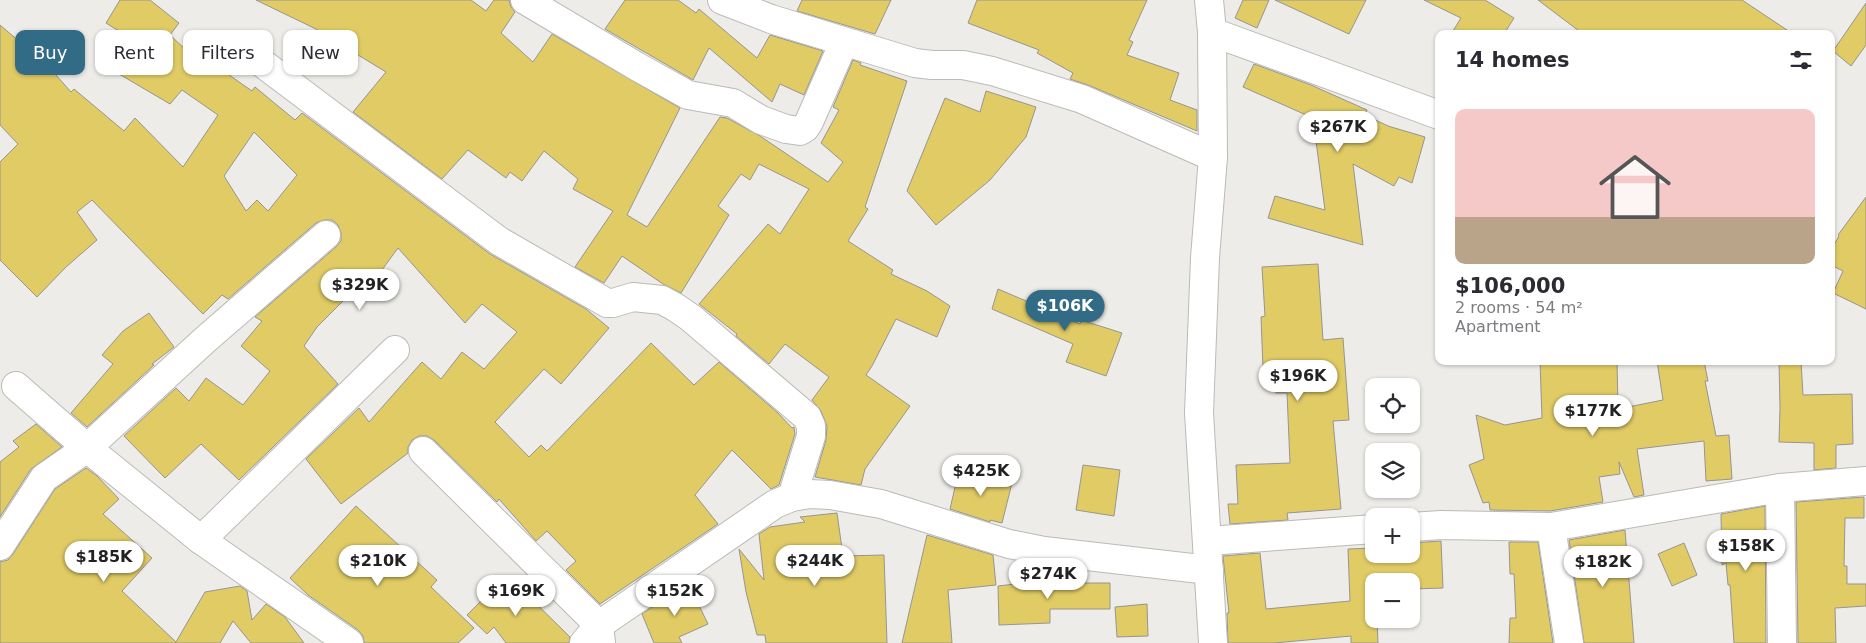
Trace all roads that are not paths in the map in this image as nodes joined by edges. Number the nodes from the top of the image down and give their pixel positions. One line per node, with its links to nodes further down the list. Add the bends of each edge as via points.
1 (525, 0): 5 (street, via 688,95 733,103 761,120 800,131 810,122)
2 (722, 0): 5 (street)
3 (1209, 0): 4 (street)
4 (1212, 32): 7 (street); 8 (street)
5 (844, 42): 8 (street, via 915,63 963,65 992,71 1082,98)
6 (273, 71): 16 (street, via 500,241 607,303 633,297 662,300 691,318 807,417 811,436)
7 (1435, 114)
8 (1213, 157): 21 (street, via 1199,413)
9 (326, 235): 12 (street)
10 (395, 350): 20 (street)
11 (16, 386): 12 (street)
12 (87, 448): 20 (street); 22 (street, via 44,478)
13 (423, 451): 24 (street)
14 (1866, 481): 15 (street)
15 (1780, 488): 18 (street); 28 (street)
16 (792, 497): 23 (street, via 830,495 881,504 1009,544 1044,551); 24 (street, via 775,504)
17 (1420, 526): 18 (street)
18 (1551, 526): 27 (street)
19 (1365, 530): 21 (street)
20 (201, 540): 25 (street)
21 (1208, 541): 23 (street)
22 (0, 546)
23 (1209, 570): 26 (street)
24 (595, 637)
25 (337, 640)
26 (1213, 643)
27 (1569, 643)
28 (1782, 643)

